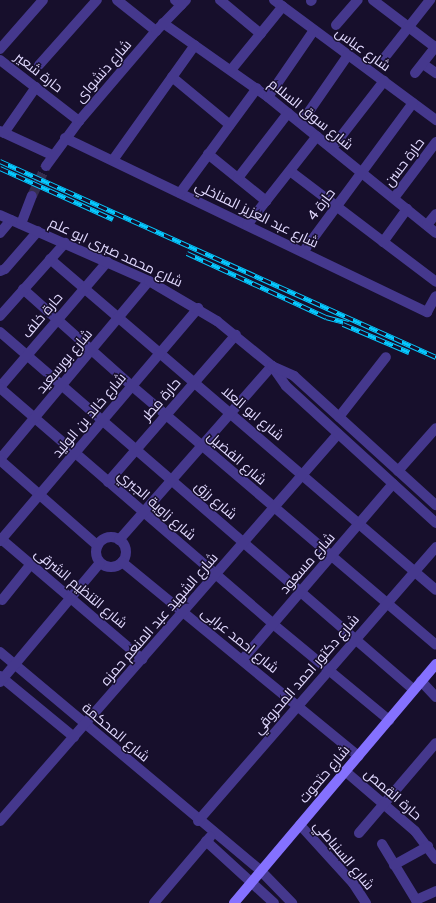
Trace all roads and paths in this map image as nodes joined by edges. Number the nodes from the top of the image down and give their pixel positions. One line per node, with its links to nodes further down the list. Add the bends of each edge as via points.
1 (43, 0): 19 (street)
2 (97, 0): 24 (street)
3 (117, 0): 15 (street)
4 (220, 0): 16 (street)
5 (274, 0): 10 (street, شارع عباس)
6 (358, 0): 12 (street)
7 (373, 0): 13 (street)
8 (430, 0): 13 (street)
9 (180, 2): 11 (street, شارع دنشواى)
10 (283, 6): 14 (street, شارع عباس); 16 (street)
11 (163, 23): 15 (street, شارع دنشواى); 17 (street, شارع سوق السلام)
12 (336, 25)
13 (408, 27): 18 (street); 21 (street)
14 (314, 30): 20 (street, شارع عباس); 32 (street)
15 (156, 31): 36 (street, شارع دنشواى)
16 (261, 34): 25 (street)
17 (195, 45): 25 (street, شارع سوق السلام); 28 (street)
18 (436, 46): 23 (street)
19 (0, 49)
20 (348, 55): 29 (street, شارع عباس); 37 (street)
21 (385, 56)
22 (0, 61): 30 (street, حارة شعير)
23 (423, 64): 26 (street); 27 (street)
24 (39, 66)
25 (231, 70): 31 (street, شارع سوق السلام)
26 (415, 73)
27 (436, 73)
28 (172, 77): 38 (street); 46 (street)
29 (384, 81): 33 (street, شارع عباس); 43 (street)
30 (36, 87): 36 (street, حارة شعير); 39 (street)
31 (257, 88): 32 (street, شارع سوق السلام); 38 (street)
32 (268, 97): 34 (street, شارع سوق السلام)
33 (414, 103): 35 (street, شارع عباس); 49 (street, حارة 4)
34 (288, 113): 37 (street, شارع سوق السلام); 50 (street)
35 (436, 120)
36 (79, 121): 41 (street, شارع دنشواى)
37 (301, 123): 40 (street, شارع سوق السلام)
38 (230, 125): 44 (street)
39 (2, 132): 45 (street)
40 (317, 136): 43 (street, شارع سوق السلام); 48 (street)
41 (65, 138): 45 (street, شارع دنشواى); 46 (street, شارع عبد العزيز المناخلي)
42 (436, 142): 53 (street, حارة حسن)
43 (332, 148): 49 (street, شارع سوق السلام)
44 (208, 154): 50 (street); 51 (street)
45 (52, 155): 47 (street, شارع دنشواى)
46 (113, 160): 51 (street, شارع عبد العزيز المناخلي)
47 (46, 166)
48 (290, 171): 54 (street); 55 (street)
49 (362, 173): 53 (street, شارع سوق السلام); 55 (street, حارة 4)
50 (238, 178): 54 (street)
51 (180, 193): 61 (street, شارع عبد العزيز المناخلي)
52 (32, 196): 60 (street)
53 (394, 198): 56 (street, شارع سوق السلام)
54 (266, 201): 61 (street)
55 (337, 206): 66 (street); 68 (street, حارة 4)
56 (406, 209): 62 (street, شارع سوق السلام); 66 (street)
57 (436, 214): 62 (street)
58 (0, 215): 59 (street, شارع محمد صبرى ابو علم)
59 (11, 220): 60 (street, شارع محمد صبرى ابو علم); 64 (street)
60 (21, 224): 63 (street, شارع محمد صبرى ابو علم)
61 (247, 225): 68 (street, شارع عبد العزيز المناخلي)
62 (427, 225): 65 (street, شارع سوق السلام)
63 (38, 231): 67 (street, شارع محمد صبرى ابو علم); 71 (street, via 5,269)
64 (0, 233)
65 (436, 233)
66 (383, 242): 73 (street)
67 (65, 243): 69 (street); 70 (street, شارع محمد صبرى ابو علم)
68 (303, 252): 76 (street, شارع عبد العزيز المناخلي)
69 (50, 259): 74 (street, شارع ابو العلا); 75 (street)
70 (107, 262): 72 (street, شارع محمد صبرى ابو علم); 74 (street, حارة خلف)
71 (0, 271)
72 (149, 281): 77 (street, شارع محمد صبرى ابو علم); 79 (street, شارع بورسعيد)
73 (436, 282)
74 (84, 288): 79 (street, شارع ابو العلا); 80 (street, حارة خلف)
75 (24, 289): 78 (street); 80 (street, شارع الفضيل)
76 (433, 307)
77 (198, 308): 82 (street, شارع محمد صبرى ابو علم); 84 (street, شارع خالد بن الوليد)
78 (0, 316)
79 (118, 318): 83 (street, شارع بورسعيد); 84 (street, شارع ابو العلا)
80 (57, 320): 83 (street, شارع الفضيل); 85 (street, حارة خلف)
81 (0, 332): 85 (street, شارع رزق)
82 (236, 335): 87 (street, شارع محمد صبرى ابو علم); 88 (street, حارة مطر)
83 (91, 350): 89 (street, شارع بورسعيد); 90 (street, شارع الفضيل)
84 (160, 353): 88 (street, شارع ابو العلا); 90 (street, شارع خالد بن الوليد)
85 (27, 355): 89 (street, شارع رزق); 91 (street, حارة خلف)
86 (386, 357): 94 (street)
87 (272, 366): 92 (street); 94 (street, شارع محمد صبرى ابو علم, via 294,376); 97 (street, شارع محمد صبرى ابو علم, via 286,386)
88 (194, 383): 92 (street, شارع ابو العلا); 93 (street, حارة مطر)
89 (62, 385): 95 (street, شارع بورسعيد); 96 (street, شارع رزق)
90 (132, 386): 93 (street, شارع الفضيل); 96 (street, شارع خالد بن الوليد)
91 (0, 388): 95 (street, شارع زاوية الجبري)
92 (232, 414): 99 (street); 106 (street, شارع ابو العلا)
93 (166, 416): 99 (street, شارع الفضيل); 100 (street, حارة مطر)
94 (340, 417): 102 (street, شارع محمد صبرى ابو علم)
95 (34, 418): 101 (street, شارع زاوية الجبري); 103 (street, شارع بورسعيد)
96 (102, 420): 100 (street, شارع رزق); 101 (street, شارع خالد بن الوليد)
97 (338, 434): 104 (street, شارع محمد صبرى ابو علم); 106 (street, شارع الشهيد عبد المنعم حمزه)
98 (434, 434): 105 (street)
99 (202, 447): 107 (street); 112 (street, شارع الفضيل)
100 (136, 450): 107 (street, شارع رزق); 108 (street, حارة مطر)
101 (75, 453): 108 (street, شارع زاوية الجبري); 110 (street, شارع خالد بن الوليد)
102 (380, 453): 104 (street); 105 (street, شارع محمد صبرى ابو علم)
103 (0, 460): 110 (street)
104 (371, 463): 109 (street, شارع محمد صبرى ابو علم)
105 (398, 471): 111 (street, شارع محمد صبرى ابو علم)
106 (304, 474): 112 (street, شارع الشهيد عبد المنعم حمزه); 114 (street, شارع ابو العلا)
107 (172, 481): 113 (street); 118 (street, شارع رزق)
108 (108, 482): 113 (street, شارع زاوية الجبري)
109 (393, 484): 114 (street, شارع مسعود); 115 (street, شارع محمد صبرى ابو علم)
110 (39, 495): 116 (street, شارع خالد بن الوليد); 119 (street)
111 (436, 505)
112 (274, 508): 118 (street, شارع الشهيد عبد المنعم حمزه); 121 (street, شارع الفضيل)
113 (144, 512): 117 (street); 126 (street, شارع زاوية الجبري)
114 (360, 522): 121 (street, شارع مسعود); 125 (street, شارع ابو العلا)
115 (436, 523)
116 (0, 539): 124 (street, شارع التنظيم الشرقى)
117 (119, 540): 119 (street, via 107,538); 122 (street, via 126,553)
118 (244, 543): 126 (street, شارع الشهيد عبد المنعم حمزه); 128 (street, شارع رزق)
119 (98, 546): 123 (street, via 96,555)
120 (436, 547): 125 (street, شارع دكتور احمد المحروقي)
121 (331, 556): 128 (street, شارع مسعود); 131 (street, شارع الفضيل)
122 (122, 562): 123 (street, via 109,567); 132 (street, شارع احمد عرابى)
123 (100, 563): 129 (street)
124 (31, 564): 129 (street, شارع التنظيم الشرقى); 130 (street)
125 (415, 571): 127 (street, شارع ابو العلا); 131 (street, شارع دكتور احمد المحروقي)
126 (217, 575): 132 (street, شارع الشهيد عبد المنعم حمزه); 133 (street, شارع زاوية الجبري)
127 (436, 590)
128 (300, 592): 133 (street, شارع مسعود); 134 (street, شارع رزق)
129 (71, 597): 137 (street, شارع التنظيم الشرقى); 140 (street)
130 (2, 600)
131 (387, 603): 134 (street, شارع دكتور احمد المحروقي); 135 (street, شارع الفضيل)
132 (184, 612): 137 (street, شارع الشهيد عبد المنعم حمزه); 138 (street, شارع احمد عرابى)
133 (273, 624): 138 (street, شارع مسعود); 141 (street, شارع زاوية الجبري)
134 (355, 639): 141 (street, شارع دكتور احمد المحروقي); 144 (street, شارع رزق)
135 (436, 645)
136 (0, 652): 140 (street, شارع المحكمة)
137 (142, 659): 148 (street, شارع الشهيد عبد المنعم حمزه)
138 (242, 660): 146 (street, شارع احمد عرابى)
139 (436, 664): 143 (main road, شارع حتحوت)
140 (15, 665): 142 (street); 148 (street, شارع المحكمة)
141 (329, 670): 146 (street, شارع دكتور احمد المحروقي); 147 (street, شارع زاوية الجبري)
142 (1, 679): 149 (street)
143 (421, 681): 144 (main road, شارع حتحوت); 145 (street)
144 (414, 690): 147 (main road, شارع حتحوت)
145 (436, 697)
146 (298, 706): 151 (street, شارع احمد عرابى); 155 (street, شارع دكتور احمد المحروقي)
147 (389, 720): 151 (main road, شارع حتحوت)
148 (85, 724): 149 (street, شارع الشهيد عبد المنعم حمزه); 155 (street, شارع المحكمة)
149 (74, 737): 154 (street, شارع الشهيد عبد المنعم حمزه)
150 (436, 743): 153 (street)
151 (358, 756): 152 (main road, شارع حتحوت)
152 (345, 771): 153 (street, حارة القمص); 156 (main road, شارع حتحوت)
153 (383, 804): 158 (street); 161 (street, حارة القمص)
154 (0, 821)
155 (198, 821): 157 (street, شارع المحكمة)
156 (300, 825): 164 (main road, شارع حتحوت); 172 (street, شارع السنباطي, via 353,883)
157 (214, 833): 159 (street); 164 (street, شارع المحكمة)
158 (358, 833)
159 (206, 842): 165 (street); 168 (street)
160 (382, 844): 163 (street)
161 (428, 846): 162 (street, حارة القمص); 163 (street)
162 (436, 859)
163 (394, 866): 167 (street, via 416,900)
164 (261, 871): 165 (main road, شارع حتحوت); 171 (street, شارع المحكمة)
165 (252, 881): 169 (main road, شارع حتحوت); 170 (street)
166 (436, 891): 167 (street)
167 (428, 900)
168 (154, 903)
169 (234, 903)
170 (274, 903)
171 (292, 903)
172 (366, 903)

